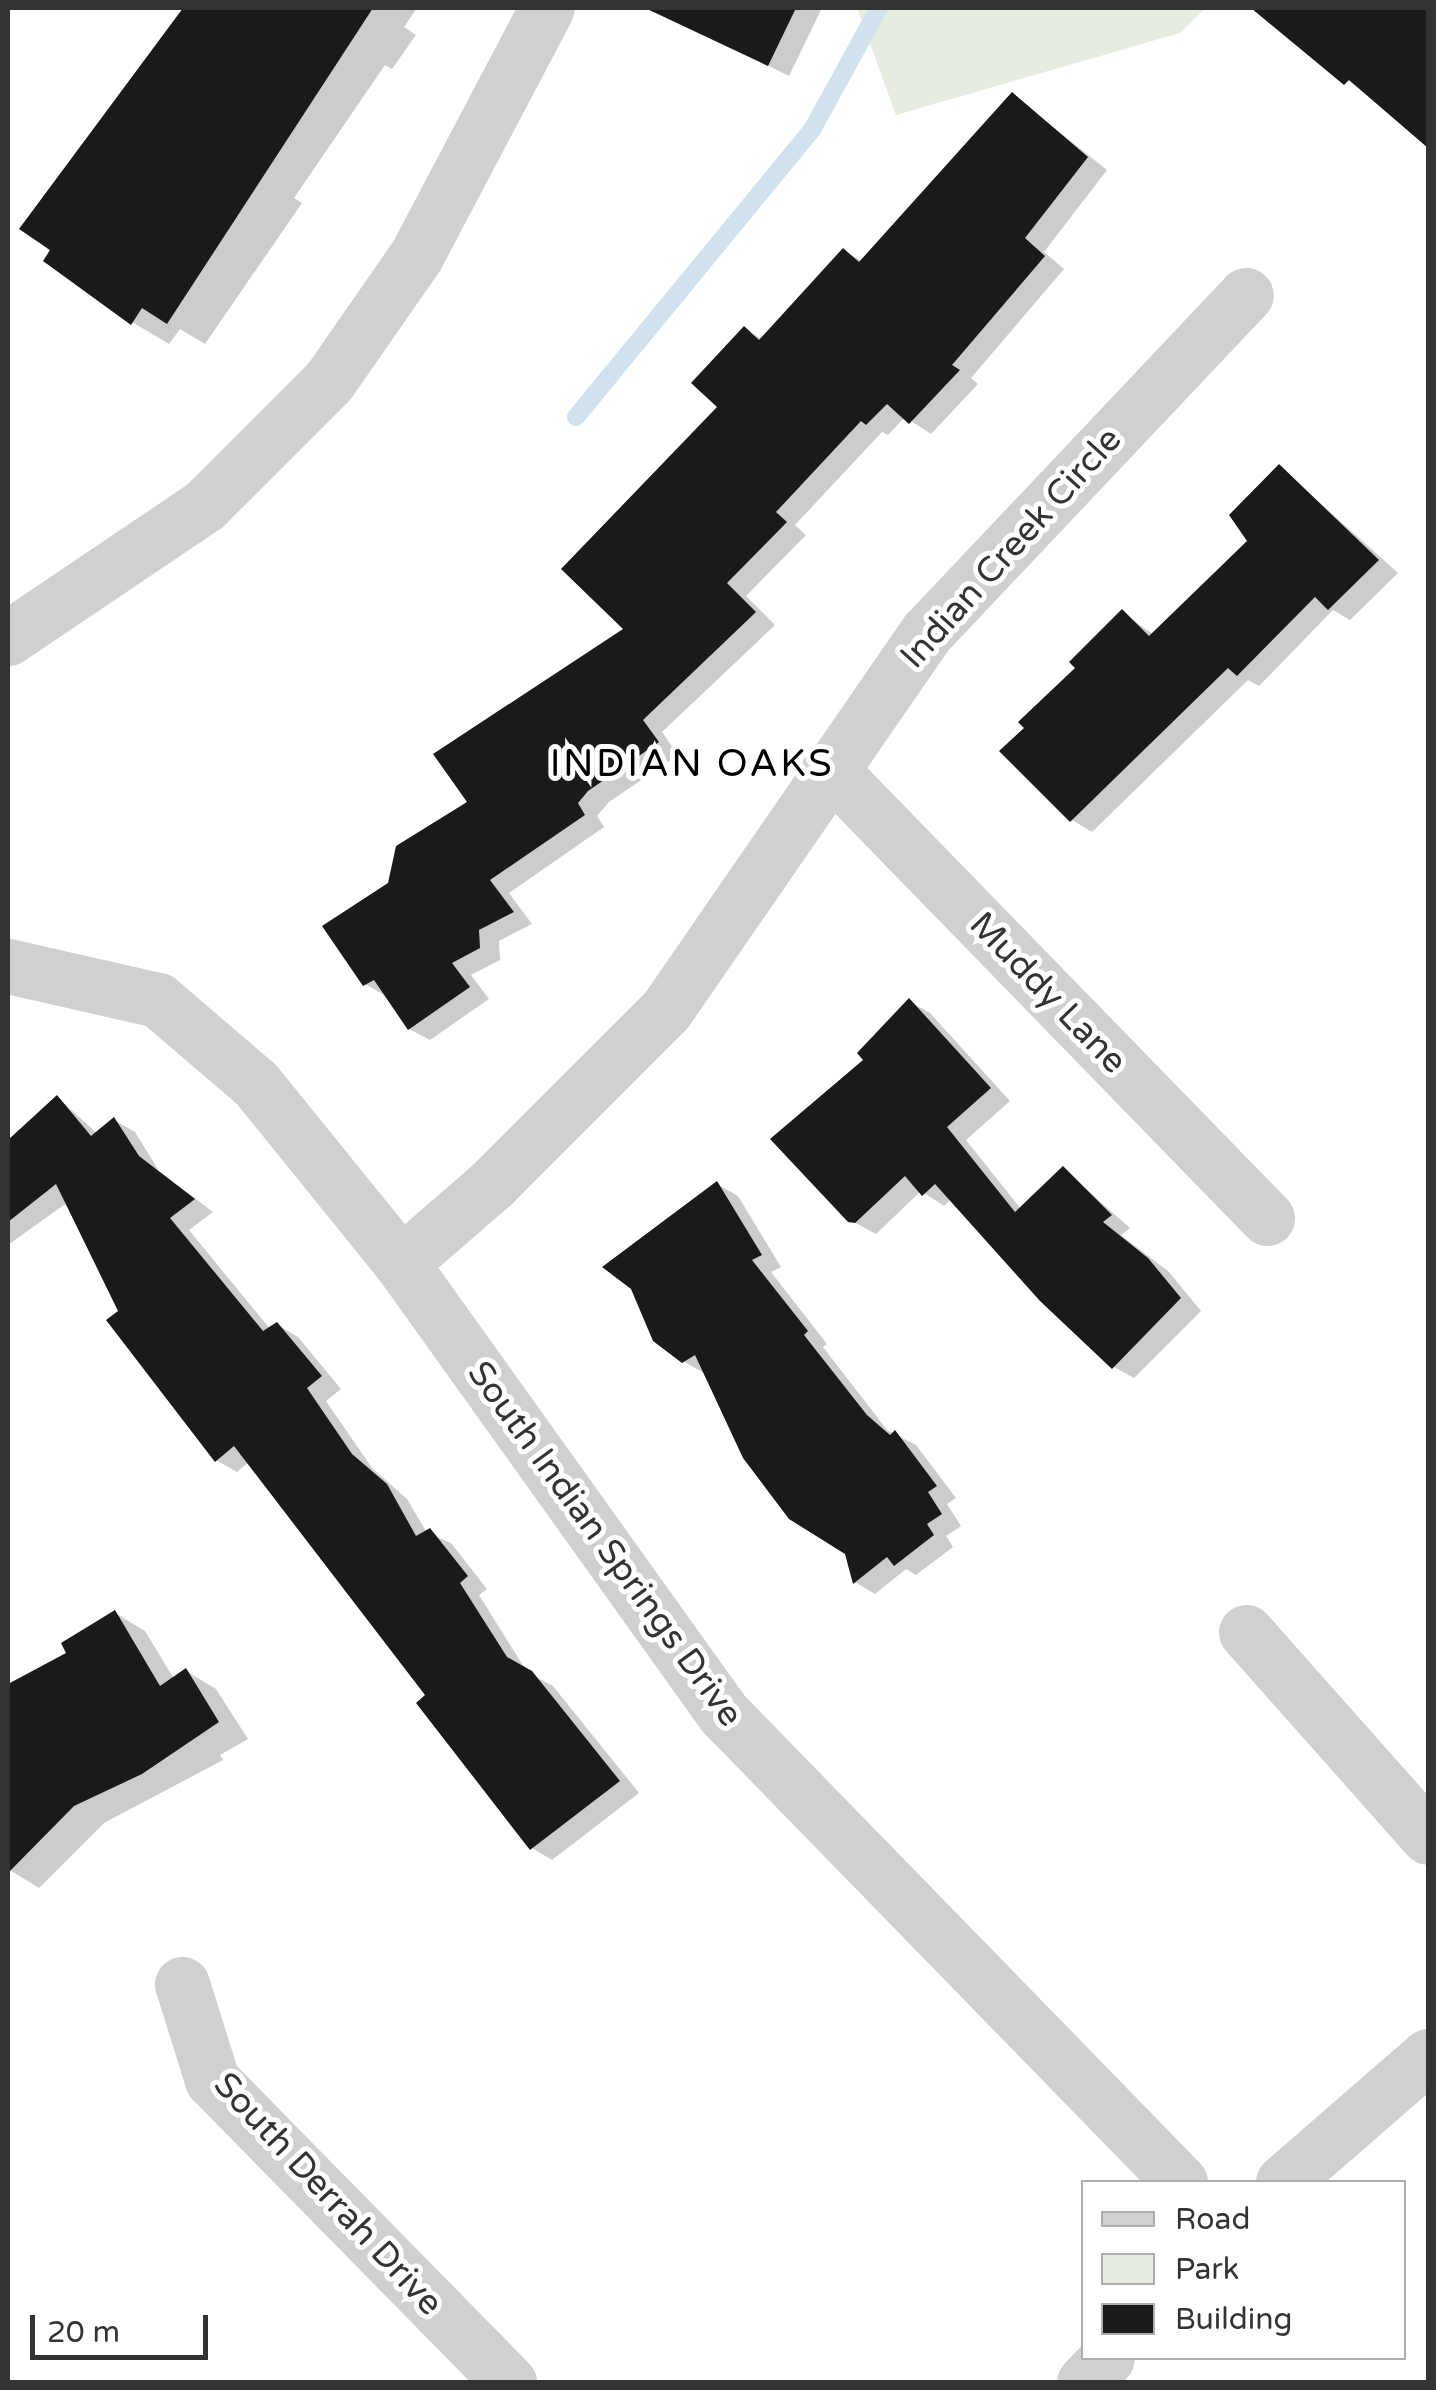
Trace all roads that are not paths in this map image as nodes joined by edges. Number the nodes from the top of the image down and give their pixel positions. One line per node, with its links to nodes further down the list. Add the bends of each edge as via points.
1 (547, 8): 3 (street, via 416,256 329,381 205,505)
2 (1246, 295): 4 (street, Indian Creek Circle, via 926,632)
3 (8, 638)
4 (829, 768): 6 (street, Muddy Lane); 7 (street, Indian Creek Circle, via 666,1010 491,1185)
5 (8, 966): 7 (street, South Indian Springs Drive, via 158,1000 256,1084)
6 (1267, 1218)
7 (400, 1264): 12 (street, South Indian Springs Drive, via 723,1713)
8 (1246, 1632): 9 (street)
9 (1428, 1837)
10 (182, 1984): 15 (street, South Derrah Drive, via 212,2080)
11 (1428, 2056): 13 (street)
12 (1178, 2180)
13 (1286, 2180)
14 (1106, 2360): 16 (street)
15 (509, 2382)
16 (1084, 2382)

